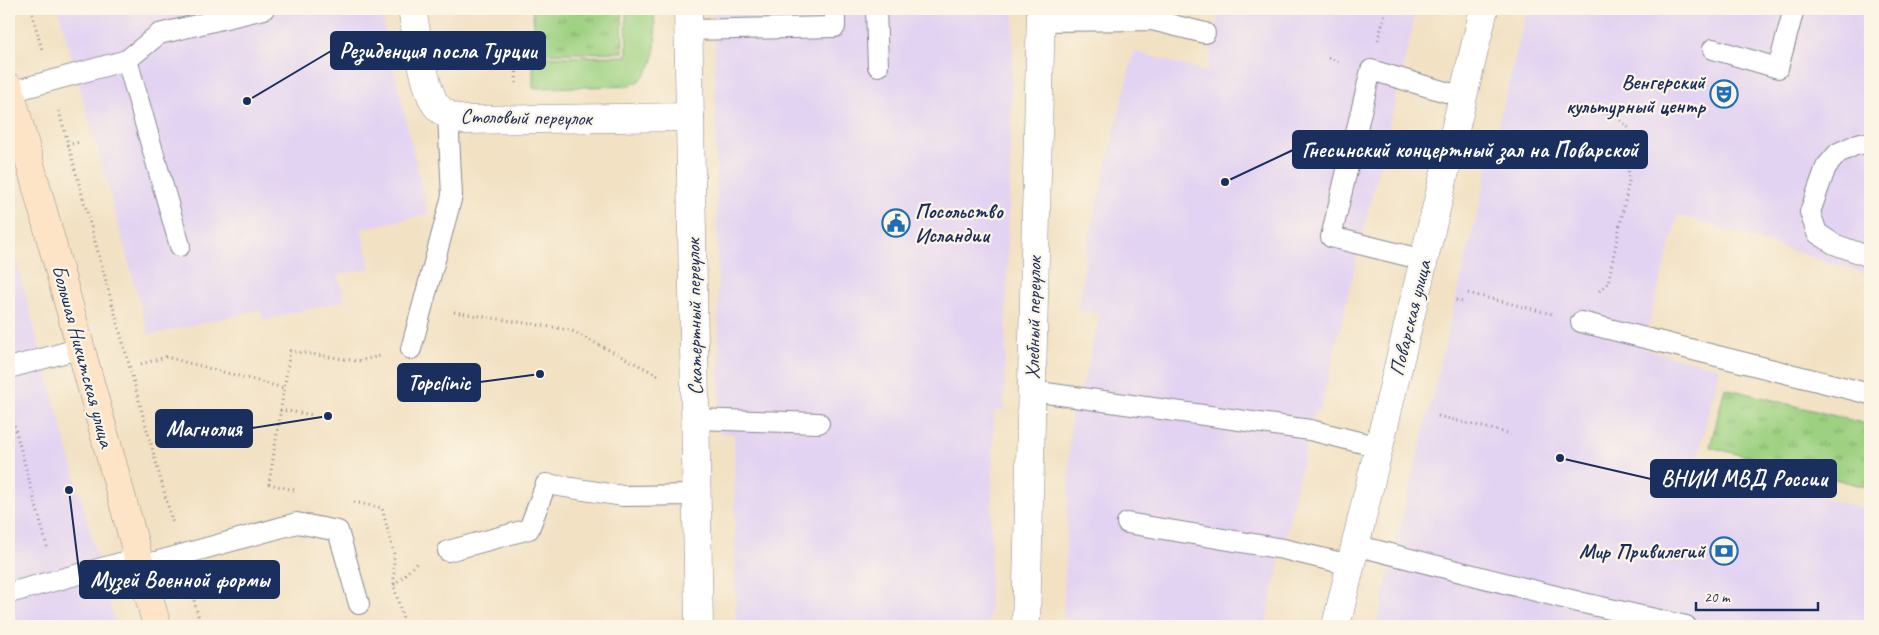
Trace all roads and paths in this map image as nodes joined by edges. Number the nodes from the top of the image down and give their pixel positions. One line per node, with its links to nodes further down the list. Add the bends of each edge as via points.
1 (31, 9): 15 (path)
2 (264, 9): 13 (lane, via 158,34)
3 (412, 9): 20 (street, Столовый переулок, via 428,87 435,104)
4 (835, 9): 9 (lane, via 835,27)
5 (876, 9): 14 (lane)
6 (1484, 9): 18 (street, Поварская улица)
7 (1794, 9): 12 (lane, via 1778,68)
8 (1040, 15): 10 (lane, via 1152,20); 40 (street, Хлебный переулок)
9 (689, 19): 21 (street, Скатертный переулок)
10 (1205, 33)
11 (535, 44): 16 (path, via 522,49)
12 (1713, 49)
13 (127, 60): 15 (lane); 26 (lane)
14 (878, 66)
15 (51, 81): 17 (lane); 23 (path)
16 (516, 84)
17 (10, 89): 34 (street, Большая Никитская улица)
18 (1463, 97): 28 (street, Поварская улица); 28 (lane, via 1371,70 1331,237)
19 (1578, 106): 33 (path, via 1617,117 1629,128 1630,181 1608,283)
20 (448, 115): 21 (street, Столовый переулок, via 463,120); 32 (lane, via 452,196)
21 (690, 117): 46 (street, Скатертный переулок)
22 (80, 142): 23 (path)
23 (68, 145): 24 (path); 55 (path)
24 (62, 146)
25 (1870, 146): 27 (lane, via 1860,142 1838,153 1826,167 1810,212 1817,233 1834,244)
26 (180, 246)
27 (1870, 257)
28 (1424, 260): 49 (street, Поварская улица)
29 (1468, 293): 33 (path)
30 (1456, 300): 31 (path)
31 (1465, 303)
32 (422, 307): 35 (lane); 38 (path, via 570,330)
33 (1575, 320): 41 (lane)
34 (81, 348): 37 (lane); 57 (street, Большая Никитская улица)
35 (411, 349): 39 (path, via 358,361 290,350)
36 (141, 364): 39 (path, via 166,357)
37 (9, 368)
38 (661, 376)
39 (284, 388): 43 (path)
40 (1032, 391): 49 (lane, via 1310,430); 65 (street, Хлебный переулок)
41 (1870, 394)
42 (9, 406): 58 (path)
43 (280, 410): 44 (path); 50 (path, via 268,484)
44 (314, 415)
45 (1438, 416): 48 (path)
46 (696, 419): 47 (lane); 51 (street, Скатертный переулок)
47 (819, 423)
48 (1511, 434)
49 (1379, 447): 56 (street, Поварская улица)
50 (297, 490)
51 (697, 495): 54 (lane, via 623,496 546,484 529,529); 64 (street, Скатертный переулок)
52 (344, 500): 63 (path, via 382,508 394,554 394,586)
53 (1127, 523): 56 (lane, via 1282,549)
54 (448, 551)
55 (181, 555): 57 (lane); 60 (lane, via 297,523 338,531); 62 (path)
56 (1353, 555): 66 (street, Поварская улица); 67 (lane)
57 (140, 562): 58 (lane); 61 (street, Большая Никитская улица)
58 (56, 581): 59 (lane)
59 (9, 593)
60 (359, 604)
61 (157, 626)
62 (201, 626)
63 (405, 626)
64 (699, 626)
65 (1026, 626)
66 (1336, 626)
67 (1686, 626)

